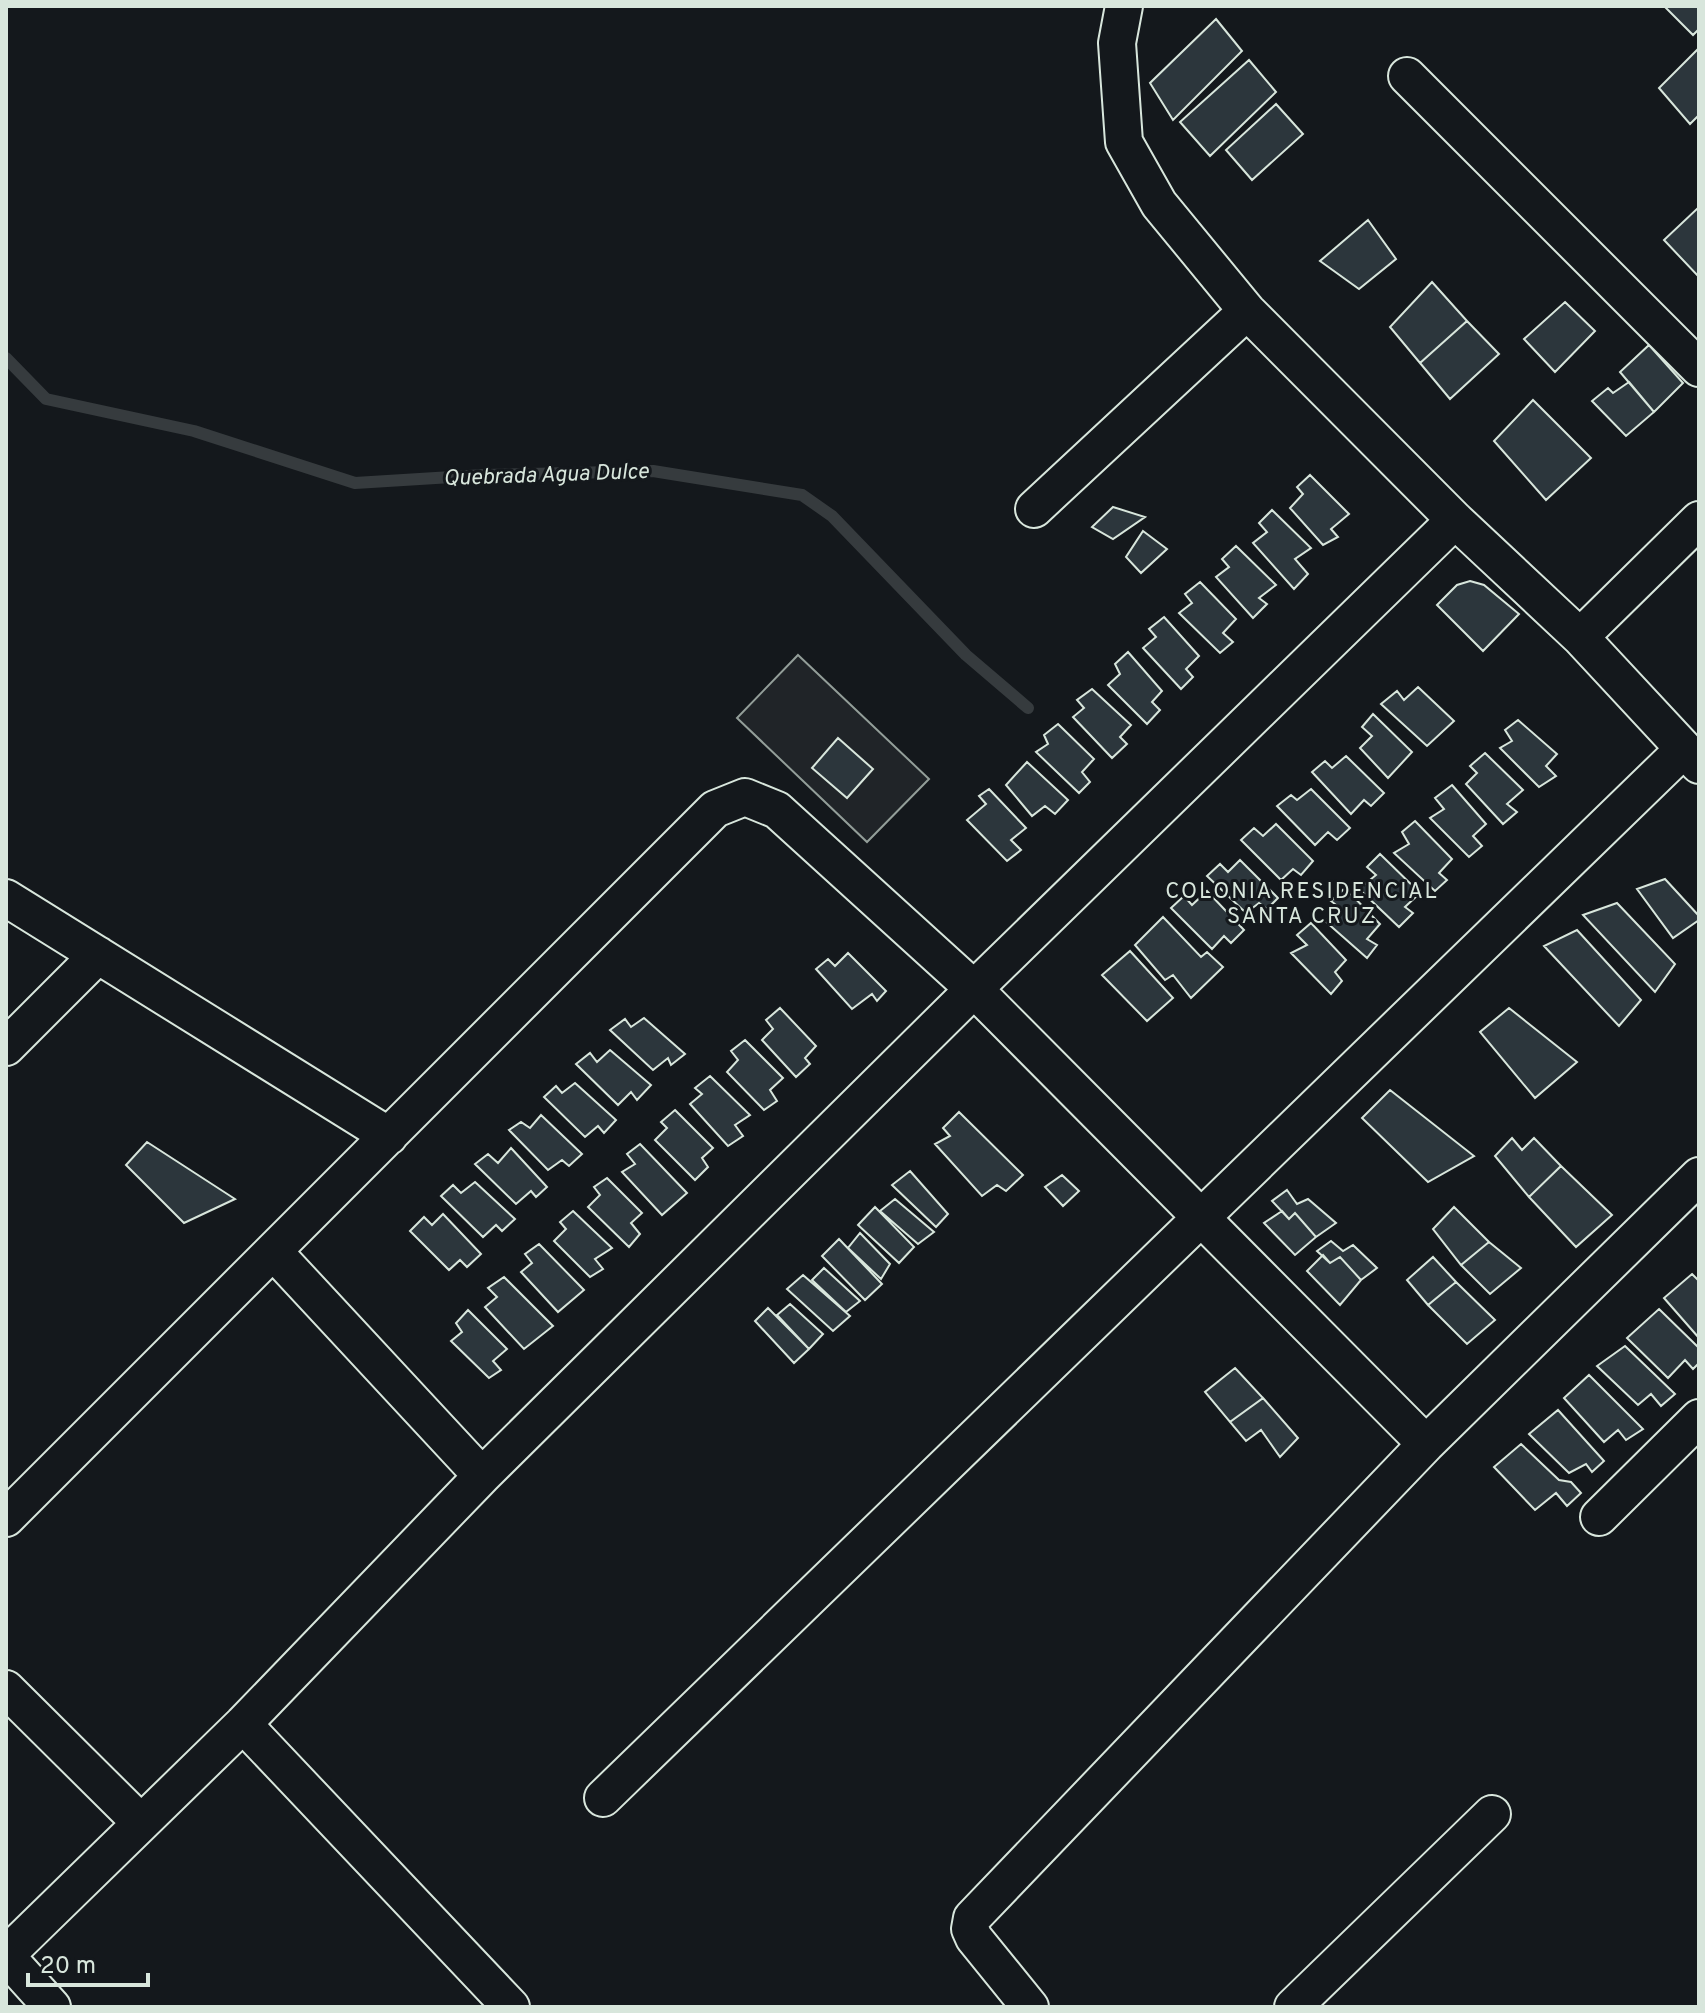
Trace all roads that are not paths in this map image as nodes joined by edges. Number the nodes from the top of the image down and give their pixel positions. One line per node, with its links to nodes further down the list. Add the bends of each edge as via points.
1 (1124, 6): 3 (street, via 1117,43 1124,142 1159,204)
2 (1407, 76): 4 (street)
3 (1247, 311): 5 (street); 6 (street)
4 (1699, 368)
5 (1034, 509)
6 (1455, 520): 8 (street); 12 (street)
7 (1699, 520): 8 (street)
8 (1580, 637): 9 (street)
9 (1692, 757): 16 (street)
10 (6, 898): 11 (street)
11 (98, 955): 13 (street); 14 (street)
12 (974, 989): 14 (street, via 777,810 745,797 715,809); 16 (street); 20 (street)
13 (6, 1047)
14 (389, 1136): 17 (street)
15 (1699, 1176): 19 (street)
16 (1200, 1217): 19 (street); 25 (street)
17 (273, 1251): 20 (street); 22 (street)
18 (1699, 1418): 21 (street)
19 (1426, 1444): 31 (street, via 972,1918 974,1938)
20 (482, 1476): 24 (street)
21 (1599, 1517)
22 (6, 1518)
23 (6, 1689): 27 (street)
24 (243, 1724): 27 (street); 30 (street)
25 (603, 1798)
26 (1492, 1814): 32 (street)
27 (140, 1822): 28 (street)
28 (6, 1956): 29 (street)
29 (52, 2007)
30 (511, 2007)
31 (1030, 2007)
32 (1293, 2007)

